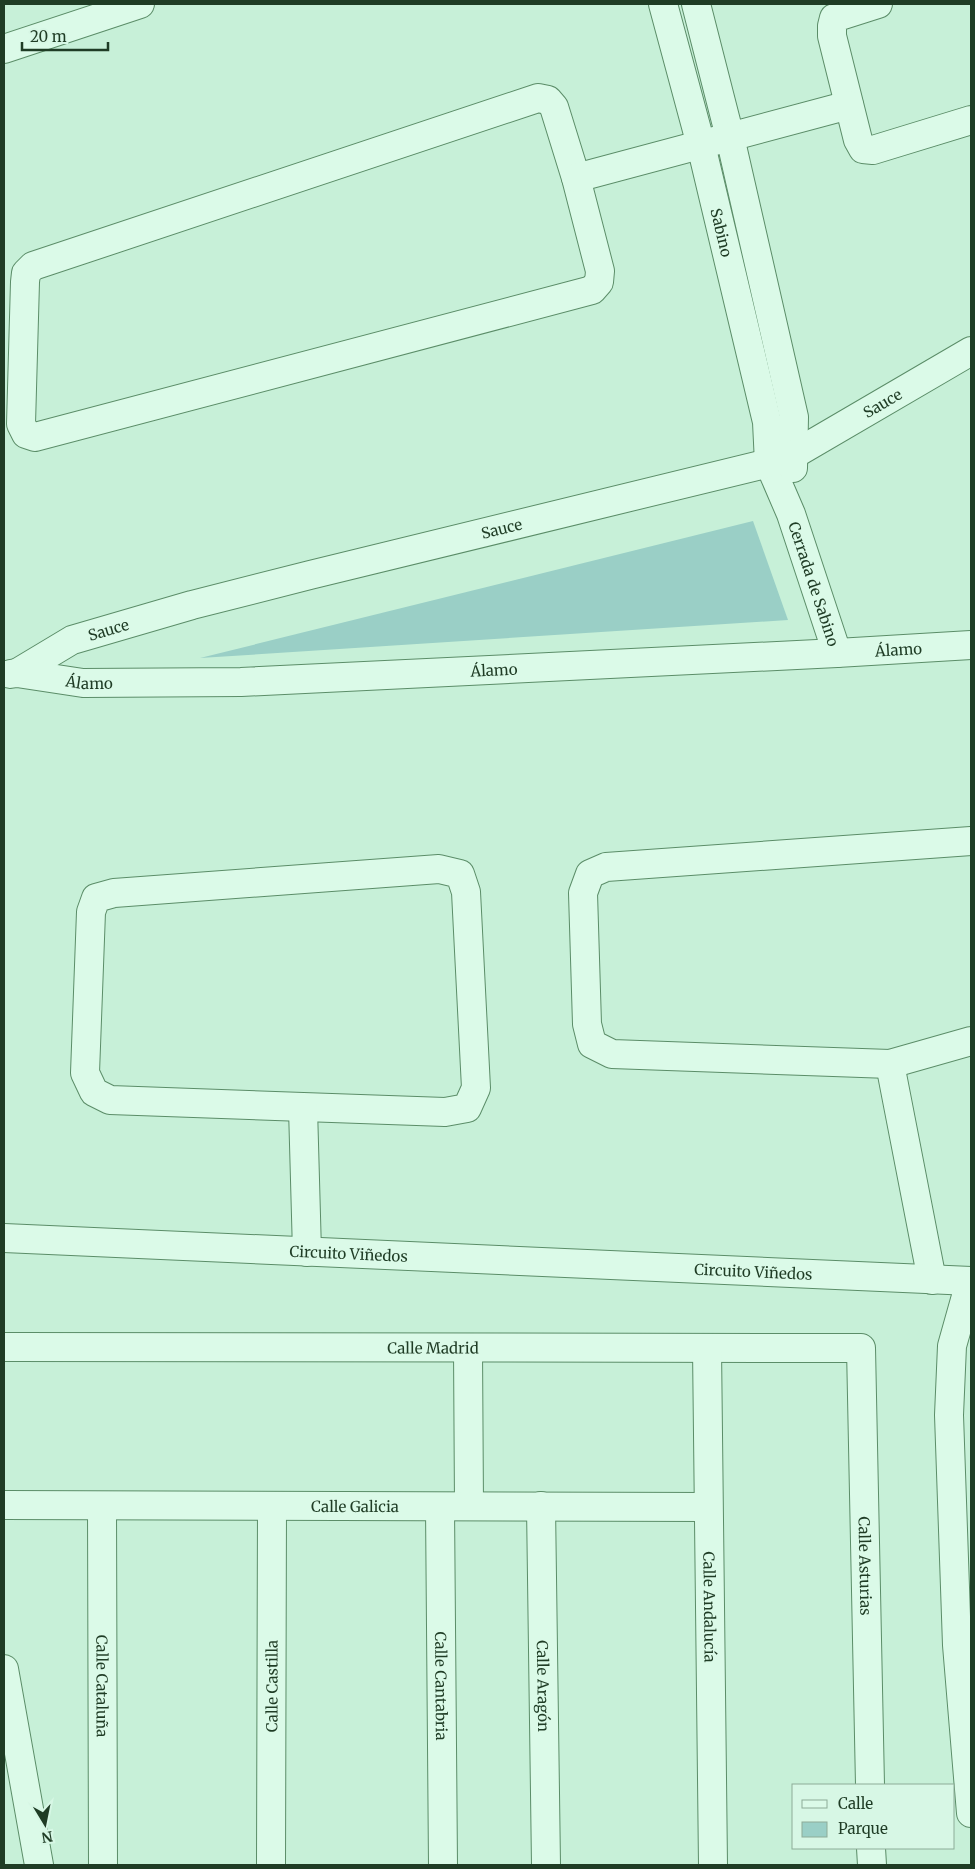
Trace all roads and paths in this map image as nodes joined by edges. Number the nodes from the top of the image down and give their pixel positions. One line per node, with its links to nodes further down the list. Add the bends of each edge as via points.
1 (140, 4): 5 (street)
2 (663, 4): 9 (street, Sabino)
3 (696, 4): 8 (street, Sabino)
4 (878, 4): 6 (street, via 834,18 832,36)
5 (4, 49)
6 (849, 105): 7 (street, via 863,149 874,150); 8 (street)
7 (971, 120)
8 (730, 137): 9 (street); 12 (street, Sabino, via 794,417)
9 (701, 146): 10 (street); 12 (street, Sabino, via 767,422)
10 (576, 178): 10 (street, via 554,107 548,100 538,98 33,266 26,273 21,424 26,434 35,436 592,290 599,282 600,271)
11 (971, 351): 12 (street, Sauce)
12 (781, 459): 14 (street, Cerrada de Sabino, via 791,514); 15 (street, Sauce, via 192,605 72,640)
13 (971, 645): 14 (street, Álamo)
14 (837, 653): 15 (street, Álamo, via 241,682 84,683)
15 (11, 674)
16 (971, 841): 18 (street, via 606,867 590,874 583,893 587,1024 592,1044 612,1054)
17 (971, 1041): 18 (street)
18 (890, 1064): 22 (street)
19 (303, 1108): 19 (street, via 445,1112 467,1108 476,1088 466,892 460,874 439,869 114,893 96,898 91,912 85,1073 94,1092 110,1100); 21 (street)
20 (4, 1238): 21 (street, Circuito Viñedos)
21 (307, 1252): 22 (street, Circuito Viñedos)
22 (932, 1280): 23 (street, Circuito Viñedos)
23 (970, 1282): 37 (street, Circuito Viñedos, via 952,1346 949,1415 958,1645)
24 (4, 1348): 27 (street, Calle Madrid)
25 (707, 1348): 26 (street, Calle Madrid); 27 (street, Calle Madrid); 34 (street, Calle Andalucía)
26 (861, 1348): 36 (street, Calle Asturias)
27 (468, 1349): 32 (street)
28 (4, 1505): 29 (street, Calle Galicia)
29 (102, 1506): 30 (street, Calle Galicia); 40 (street, Calle Cataluña)
30 (272, 1506): 31 (street, Calle Galicia); 41 (street, Calle Castilla)
31 (440, 1506): 32 (street, Calle Galicia); 42 (street, Calle Cantabria)
32 (469, 1506): 33 (street, Calle Galicia)
33 (541, 1506): 34 (street, Calle Galicia); 43 (street, Calle Aragón)
34 (708, 1507): 44 (street, Calle Andalucía)
35 (4, 1669): 39 (street)
36 (870, 1784)
37 (971, 1813)
38 (872, 1849): 45 (street)
39 (40, 1865)
40 (103, 1865)
41 (271, 1865)
42 (443, 1865)
43 (546, 1865)
44 (714, 1865)
45 (872, 1865)

